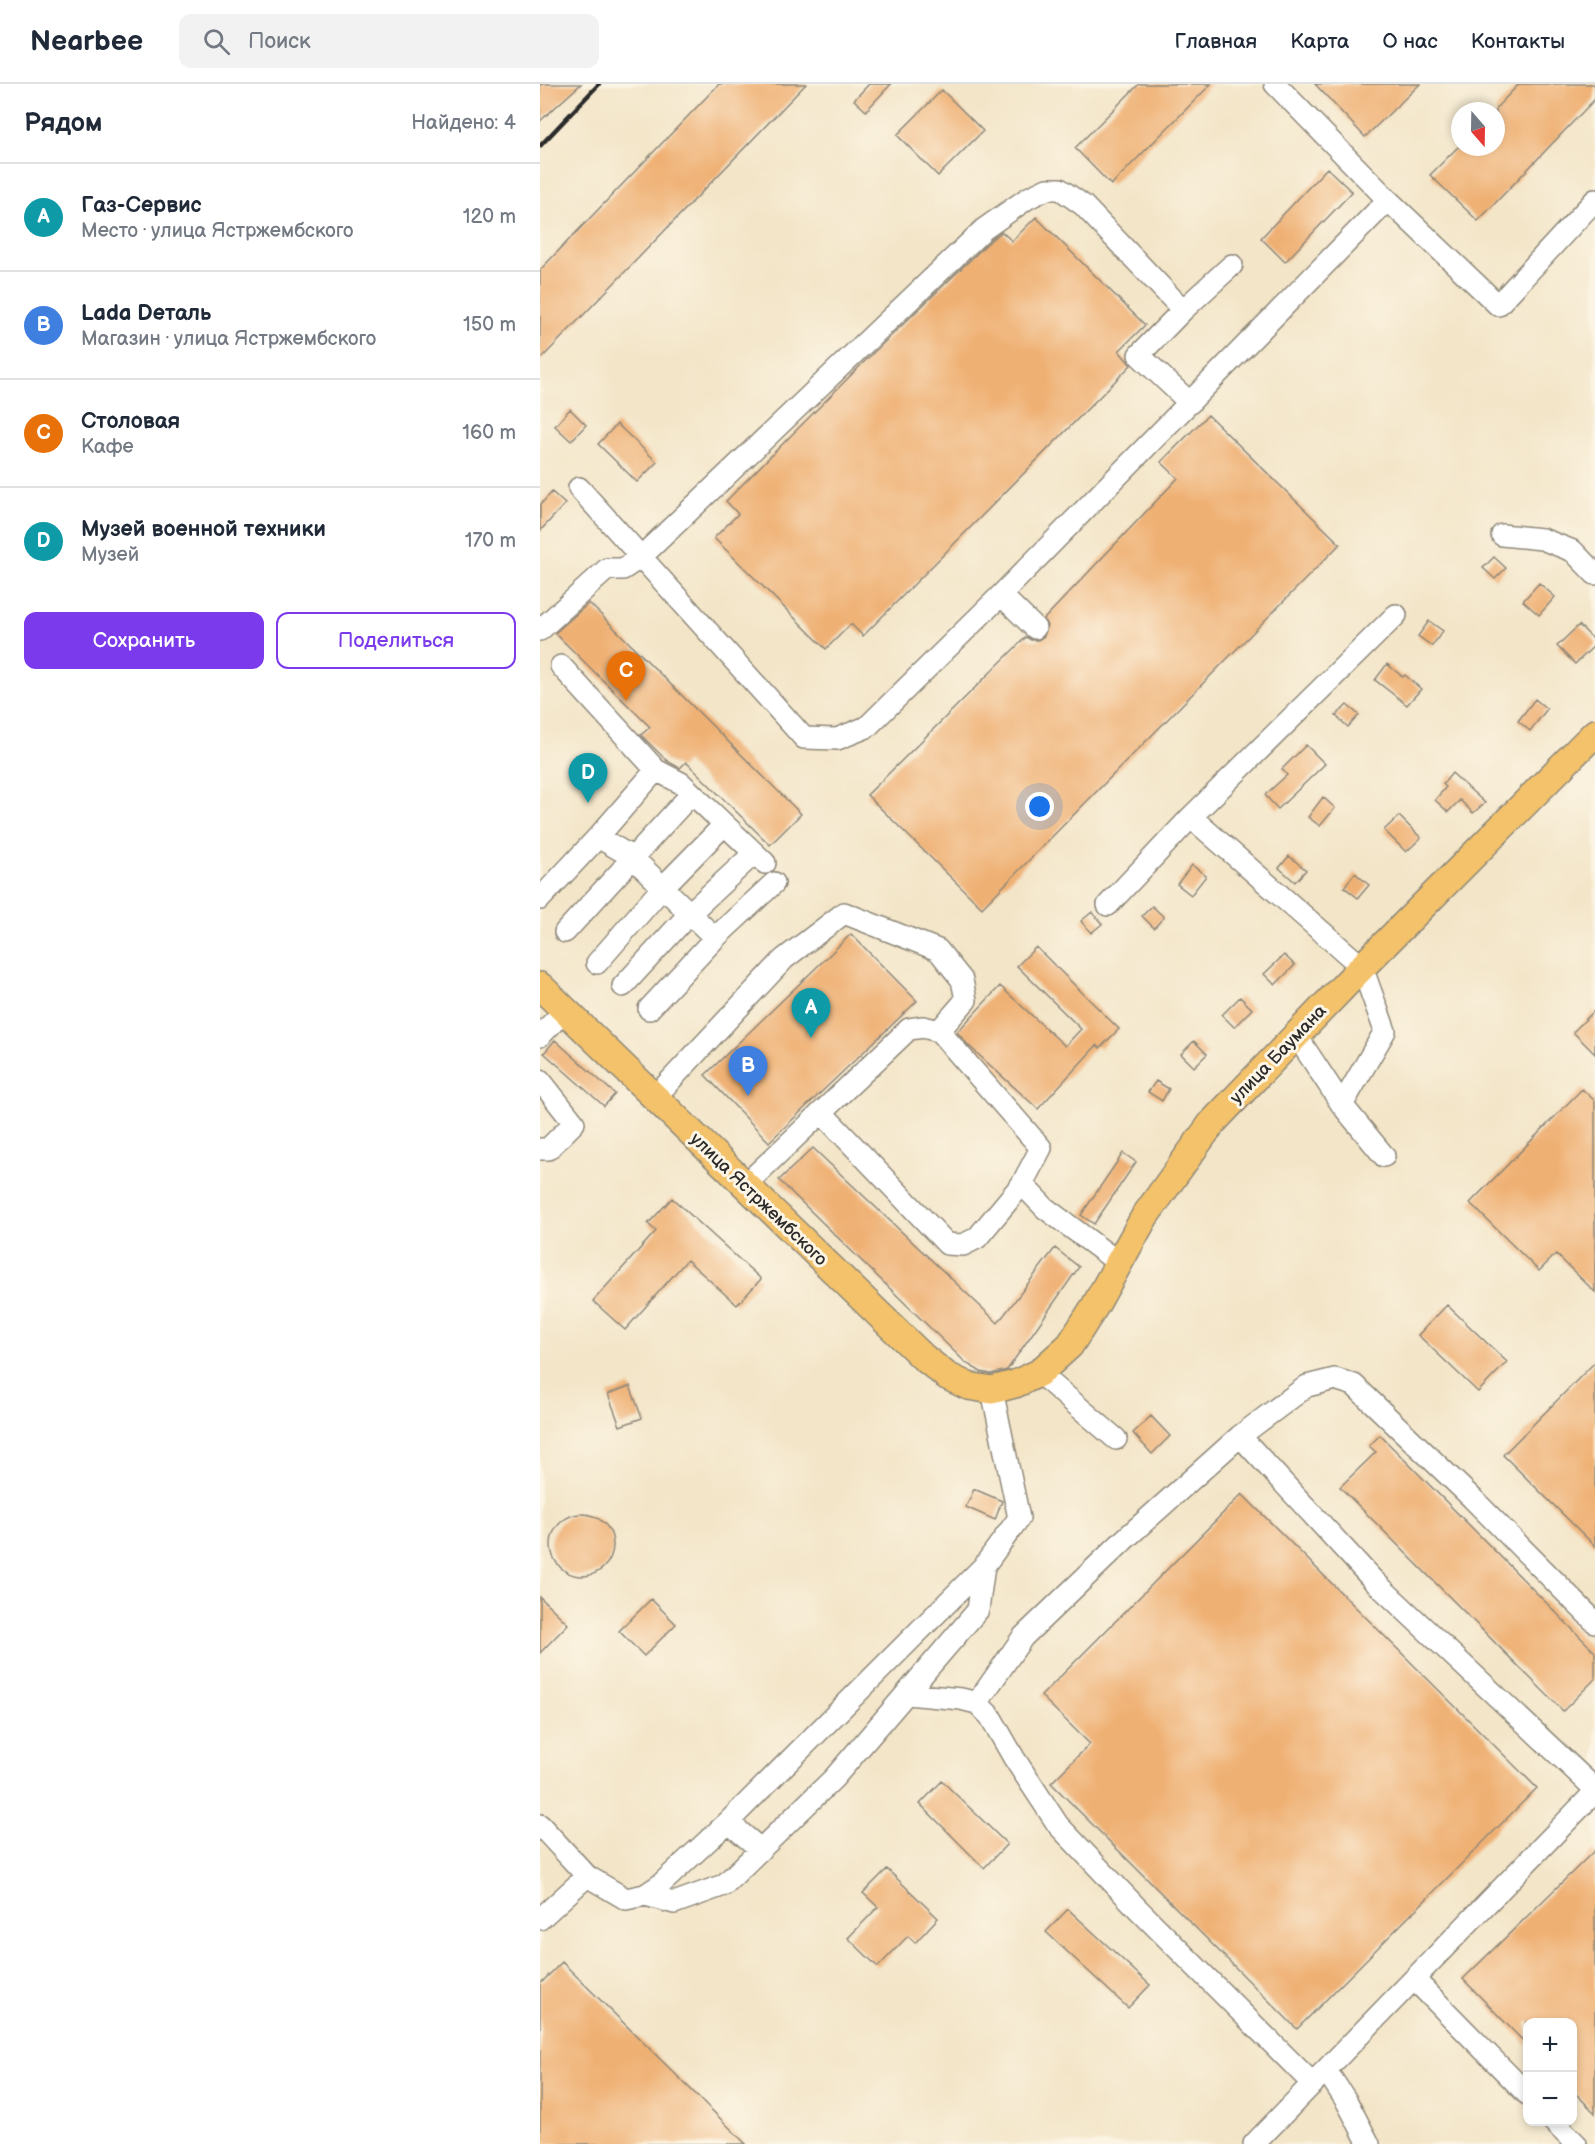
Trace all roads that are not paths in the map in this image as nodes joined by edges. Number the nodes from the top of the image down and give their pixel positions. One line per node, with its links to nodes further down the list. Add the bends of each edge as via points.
1 (1275, 84): 2 (street)
2 (1388, 200): 3 (street, via 1498,305); 6 (street)
3 (1595, 200)
4 (1232, 265): 5 (street)
5 (1183, 310): 6 (street, via 1139,355); 9 (street, via 1083,204 1060,189 1047,189 984,229)
6 (1190, 403): 11 (street)
7 (579, 488): 9 (street)
8 (1502, 535): 10 (street, via 1542,539 1573,550)
9 (641, 557): 11 (street, via 804,738 837,739 867,727); 14 (street, via 623,568 607,569)
10 (1595, 574)
11 (1001, 595): 13 (street)
12 (1396, 615): 19 (street)
13 (1035, 628)
14 (540, 630)
15 (561, 666): 17 (street)
16 (1595, 733): 31 (main road, улица Баумана)
17 (656, 770): 21 (street); 27 (street, via 681,783 756,861)
18 (684, 802): 22 (street)
19 (1191, 817): 26 (street); 31 (street)
20 (719, 830): 24 (street)
21 (598, 837): 22 (street); 25 (street)
22 (632, 857): 24 (street); 28 (street)
23 (774, 883): 29 (street)
24 (663, 887): 27 (street); 30 (street)
25 (540, 899)
26 (1107, 905)
27 (690, 913): 29 (street); 33 (street)
28 (565, 932)
29 (715, 938): 34 (street)
30 (597, 963)
31 (1362, 967): 38 (main road, улица Баумана); 41 (street, via 1385,1031)
32 (540, 986): 35 (main road, улица Ястржембского)
33 (623, 986)
34 (649, 1009)
35 (565, 1010): 37 (street); 40 (main road, улица Ястржембского)
36 (939, 1031): 40 (street, via 966,1000 962,980 938,950 844,913 784,960); 42 (street, via 909,1029); 45 (street, via 1041,1148)
37 (540, 1035)
38 (1296, 1035): 41 (street); 47 (main road, улица Баумана, via 1212,1124 1145,1216)
39 (540, 1080): 43 (street, via 574,1123 548,1149)
40 (655, 1097): 46 (main road, улица Ястржембского)
41 (1342, 1105): 44 (street)
42 (822, 1113): 45 (street, via 947,1244 963,1245 977,1238); 46 (street)
43 (540, 1149)
44 (1384, 1156)
45 (1022, 1184): 47 (street, via 1045,1208)
46 (745, 1185): 49 (main road, улица Ястржембского, via 923,1357 947,1376 968,1386)
47 (1119, 1263): 48 (main road, улица Баумана, via 1070,1345)
48 (1039, 1373): 49 (main road, улица Баумана); 51 (street)
49 (992, 1390): 52 (street, via 1019,1518)
50 (1240, 1436): 53 (street, via 1307,1386 1335,1379 1354,1385); 55 (street, via 1023,1637); 56 (street, via 1373,1580)
51 (1116, 1439)
52 (984, 1566): 54 (street, via 978,1610); 57 (street)
53 (1595, 1622)
54 (907, 1694): 55 (street); 59 (street, via 834,1778)
55 (977, 1703): 64 (street, via 990,1716 1058,1825 1138,1909)
56 (1595, 1790): 63 (street)
57 (728, 1822): 59 (street); 61 (street)
58 (540, 1825): 60 (street)
59 (760, 1849): 61 (street, via 724,1885 674,1904)
60 (587, 1876): 61 (street, via 626,1899); 62 (street)
61 (645, 1895)
62 (540, 1919)
63 (1414, 1979): 64 (street); 65 (street)
64 (1319, 2077): 67 (street); 68 (street, via 1347,2102)
65 (1523, 2090)
66 (1559, 2126): 69 (street)
67 (1254, 2144)
68 (1369, 2144)
69 (1576, 2144)

